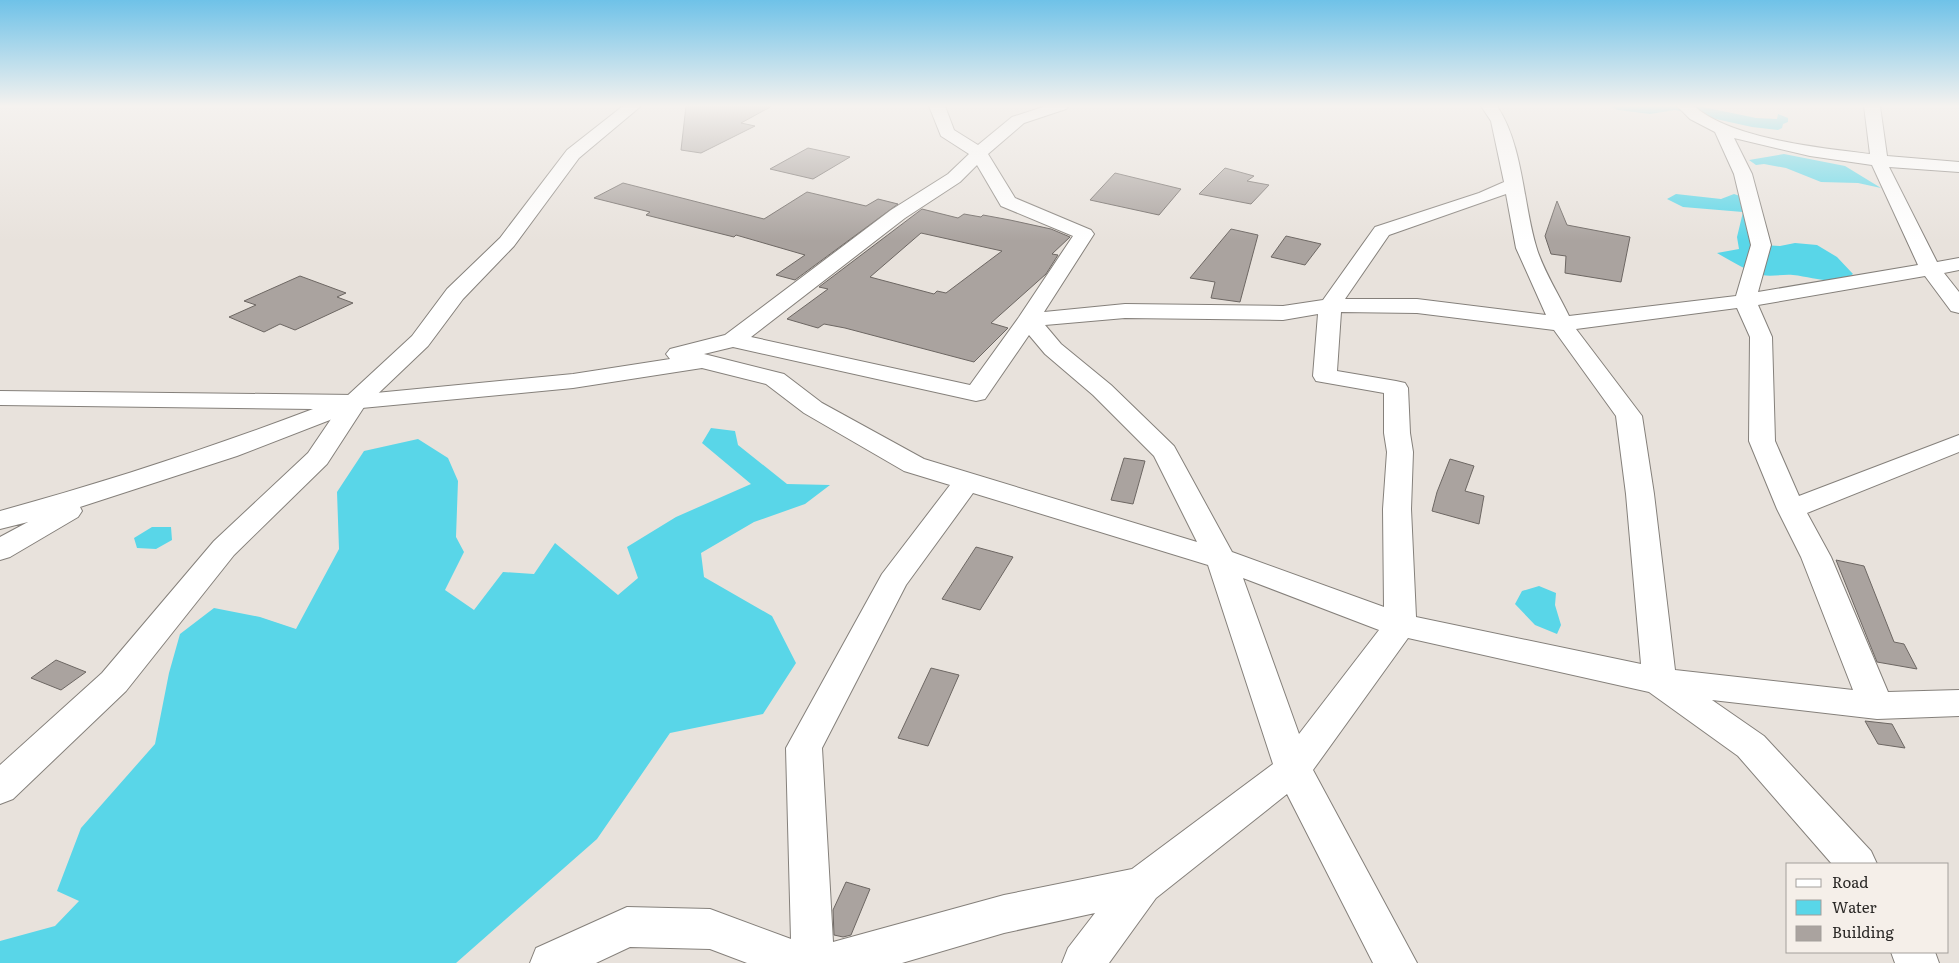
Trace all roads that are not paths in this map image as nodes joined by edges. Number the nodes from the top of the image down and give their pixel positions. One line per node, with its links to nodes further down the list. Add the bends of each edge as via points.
1 (577, 151): 22 (street, via 508,242 455,294 420,342)
2 (976, 151): 8 (street)
3 (981, 151): 8 (street)
4 (1506, 151): 11 (street)
5 (1732, 151): 14 (street, via 1743,174 1761,245)
6 (1812, 151): 9 (street)
7 (1878, 151): 9 (street)
8 (979, 153): 17 (street, via 1008,202 1084,234); 19 (street, via 954,178 898,214)
9 (1880, 162): 10 (street); 13 (street)
10 (1959, 167)
11 (1514, 184): 15 (street, via 1485,197 1382,231); 18 (street, via 1526,248)
12 (1959, 264): 13 (street)
13 (1931, 270): 14 (street); 16 (street)
14 (1745, 302): 18 (street); 26 (street, via 1761,337 1762,441)
15 (1330, 305): 17 (street, via 1283,313 1126,311); 18 (street, via 1417,306); 30 (street, via 1325,376 1396,388 1400,452 1397,509)
16 (1959, 306)
17 (1028, 320): 19 (street, via 976,394); 29 (street, via 1053,349 1102,390 1165,452)
18 (1560, 324): 31 (street, via 1629,416)
19 (733, 340): 20 (street)
20 (573, 381): 22 (street); 24 (street, via 702,362 775,379 814,408 914,465)
21 (0, 398): 22 (street)
22 (355, 402): 25 (street, via 228,450); 35 (street, via 318,458 224,548 114,682)
23 (1959, 443): 26 (street)
24 (968, 482): 29 (street); 40 (street, via 893,581 804,748)
25 (104, 491): 27 (street); 28 (street)
26 (1791, 509): 33 (street, via 1816,557)
27 (0, 520)
28 (0, 550)
29 (1222, 559): 30 (street); 34 (street)
30 (1400, 625): 31 (street); 34 (street)
31 (1659, 681): 33 (street); 36 (street, via 1752,746)
32 (1959, 703): 33 (street)
33 (1877, 706)
34 (1293, 769): 37 (street); 43 (street)
35 (0, 788)
36 (1856, 863)
37 (1142, 885): 41 (street, via 1004,914); 42 (street)
38 (551, 963): 39 (street, via 627,928 710,929)
39 (800, 963)
40 (813, 963)
41 (831, 963)
42 (1083, 963)
43 (1396, 963)

